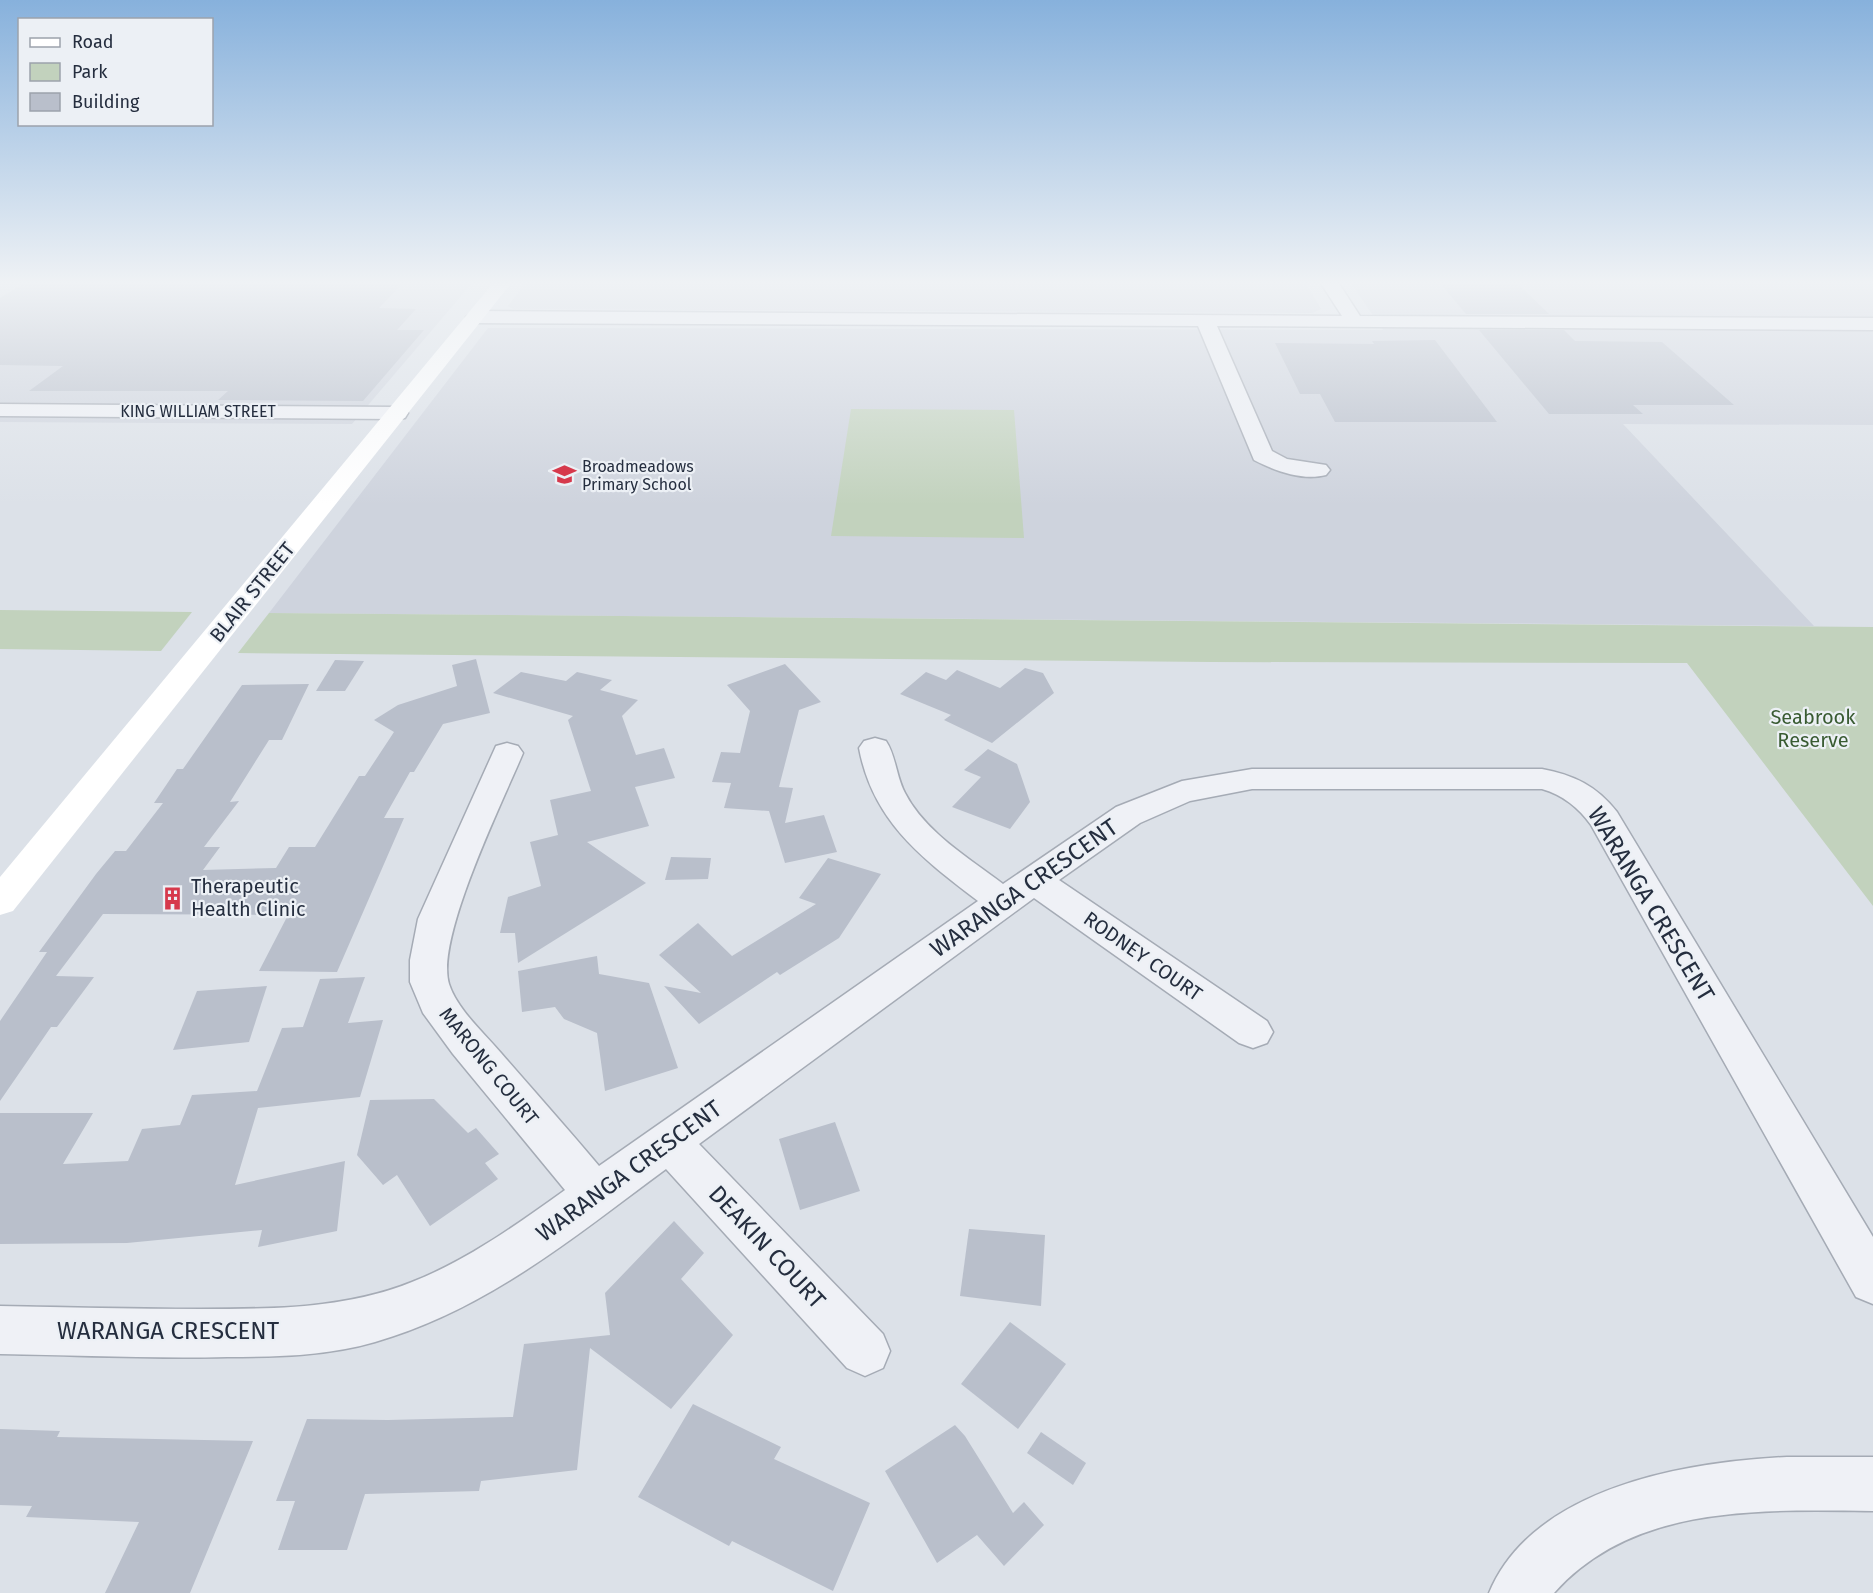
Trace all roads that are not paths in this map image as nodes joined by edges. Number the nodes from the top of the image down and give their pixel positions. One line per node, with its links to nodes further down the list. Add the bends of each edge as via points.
1 (443, 356): 4 (street, BLAIR STREET)
2 (1220, 356): 5 (street, via 1262,455 1281,465)
3 (0, 410): 4 (street, KING WILLIAM STREET)
4 (397, 413): 9 (street, BLAIR STREET)
5 (1318, 470)
6 (874, 747): 10 (street, via 883,786 906,819 933,848)
7 (507, 753): 13 (street, MARONG COURT, via 436,919 430,940 429,981 437,1002 467,1042)
8 (1034, 880): 10 (street, WARANGA CRESCENT); 11 (street, RODNEY COURT); 14 (street, WARANGA CRESCENT, via 1128,815 1182,792 1218,784 1315,777 1542,779 1570,787 1590,801 1605,820)
9 (0, 902)
10 (1002, 902): 12 (street, WARANGA CRESCENT)
11 (1253, 1032)
12 (669, 1142): 13 (street, WARANGA CRESCENT); 16 (street, DEAKIN COURT)
13 (596, 1195): 15 (street, WARANGA CRESCENT, via 470,1280 430,1299 356,1323 221,1334)
14 (1873, 1281)
15 (0, 1330)
16 (866, 1351)
17 (1873, 1484): 18 (street, via 1719,1487 1631,1508 1583,1533 1555,1554)
18 (1518, 1593)

